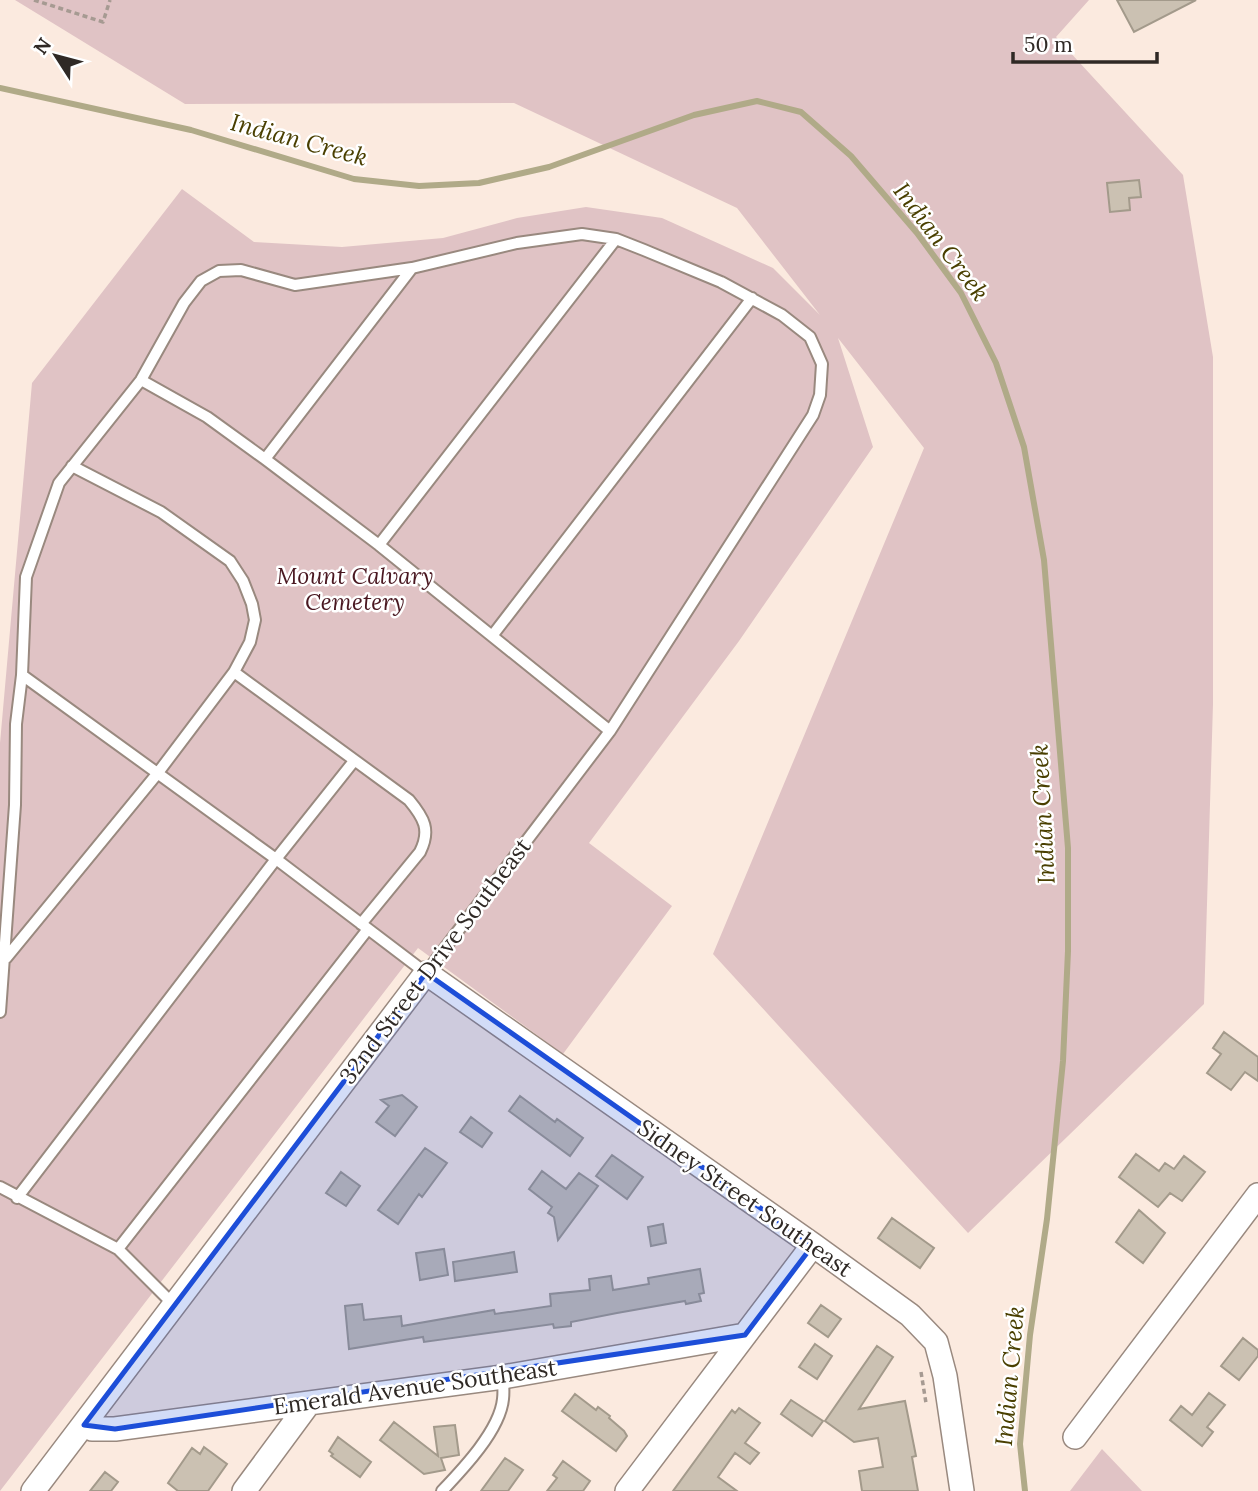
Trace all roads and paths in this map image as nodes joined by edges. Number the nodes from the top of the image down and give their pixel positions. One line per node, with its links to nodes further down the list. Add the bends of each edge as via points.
1 (34, 0): 2 (path, via 103,23)
2 (110, 0)
3 (616, 239): 4 (lane, 32nd Street Drive Southeast, via 582,234 517,243); 5 (lane, 32nd Street Drive Southeast); 9 (lane)
4 (412, 268): 6 (lane, 32nd Street Drive Southeast, via 295,285 241,270 219,271 201,281 184,303); 7 (lane)
5 (752, 298): 10 (lane); 13 (lane, 32nd Street Drive Southeast, via 810,337 822,364 820,394 813,415)
6 (141, 380): 7 (lane, via 207,417); 8 (lane)
7 (265, 458): 9 (lane)
8 (72, 466): 11 (lane, via 161,512 230,561 243,581 255,620 250,642); 12 (lane, via 59,483 26,577)
9 (379, 545): 10 (lane)
10 (492, 636): 13 (lane)
11 (234, 672): 14 (lane); 15 (lane)
12 (22, 675): 15 (lane); 18 (lane)
13 (610, 731): 19 (lane, 32nd Street Drive Southeast)
14 (354, 761): 16 (lane); 17 (lane, via 409,800 427,829 420,852)
15 (157, 774): 16 (lane); 18 (lane)
16 (276, 859): 17 (lane); 23 (lane)
17 (365, 927): 19 (lane); 25 (lane)
18 (6, 958): 20 (lane)
19 (426, 973): 24 (street, Sidney Street Southeast); 26 (street, 32nd Street Drive Southeast)
20 (0, 1012)
21 (0, 1187): 23 (lane)
22 (1258, 1195): 33 (street)
23 (18, 1198): 25 (lane)
24 (813, 1245): 27 (street); 38 (street, Sidney Street Southeast, via 910,1315 936,1342)
25 (118, 1249): 26 (lane)
26 (175, 1306): 32 (street, 32nd Street Drive Southeast)
27 (745, 1335): 29 (street, Emerald Avenue Southeast); 37 (street)
28 (920, 1370): 31 (path)
29 (503, 1377): 30 (street, Emerald Avenue Southeast); 36 (lane, via 503,1402 491,1430)
30 (309, 1402): 32 (street, Emerald Avenue Southeast, via 115,1429); 35 (street)
31 (927, 1411)
32 (84, 1425): 34 (street, 32nd Street Drive Southeast)
33 (1075, 1437)
34 (33, 1491)
35 (244, 1491)
36 (442, 1491)
37 (627, 1491)
38 (962, 1491)

